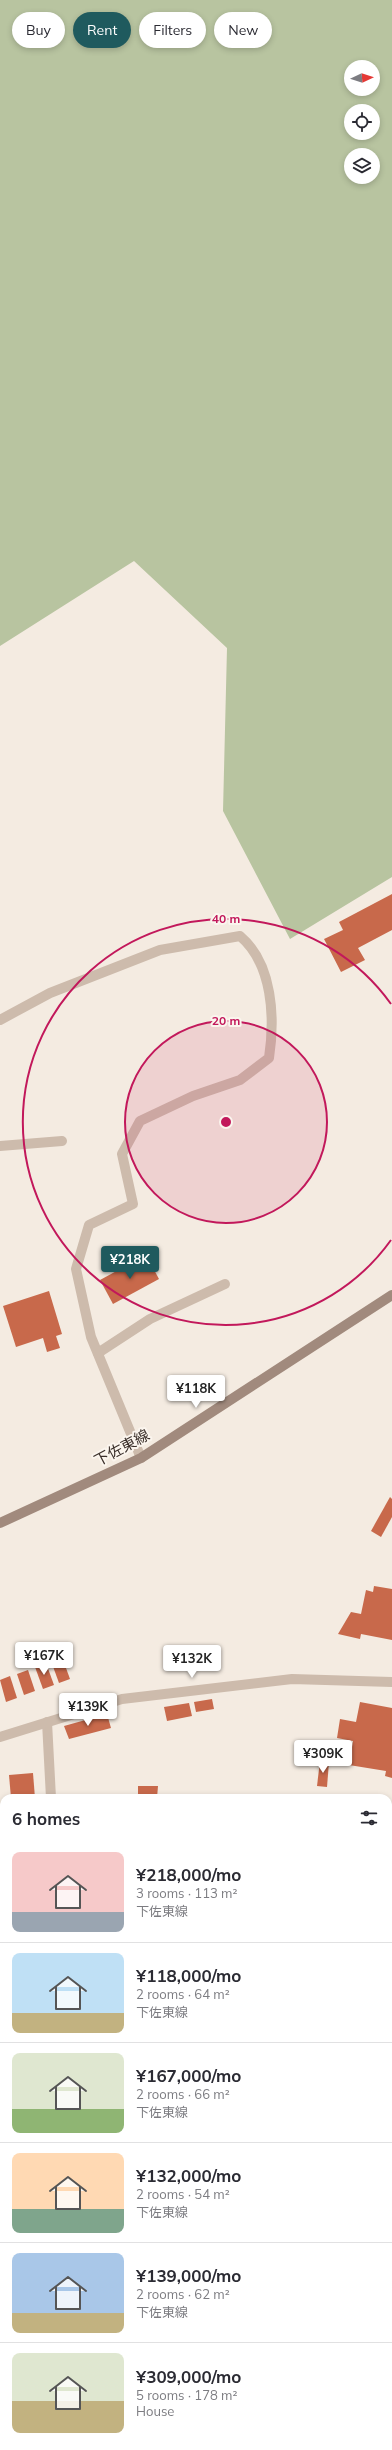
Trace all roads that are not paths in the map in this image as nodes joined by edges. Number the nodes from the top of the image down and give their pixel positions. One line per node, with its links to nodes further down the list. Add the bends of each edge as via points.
1 (0, 1020): 6 (street, via 50,993 167,949 240,936 251,945 264,972 274,1028 269,1058 240,1080 193,1096 140,1121 122,1154 133,1204 89,1225 76,1269 91,1337)
2 (62, 1141): 3 (street)
3 (0, 1146)
4 (225, 1284): 6 (street, via 150,1319)
5 (392, 1295): 7 (main road, 下佐東線)
6 (98, 1353): 7 (street)
7 (141, 1458): 8 (main road, 下佐東線)
8 (0, 1523)
9 (392, 1682): 10 (street, via 285,1679 122,1699)
10 (47, 1722): 11 (street); 12 (street)
11 (0, 1737)
12 (51, 1794)

